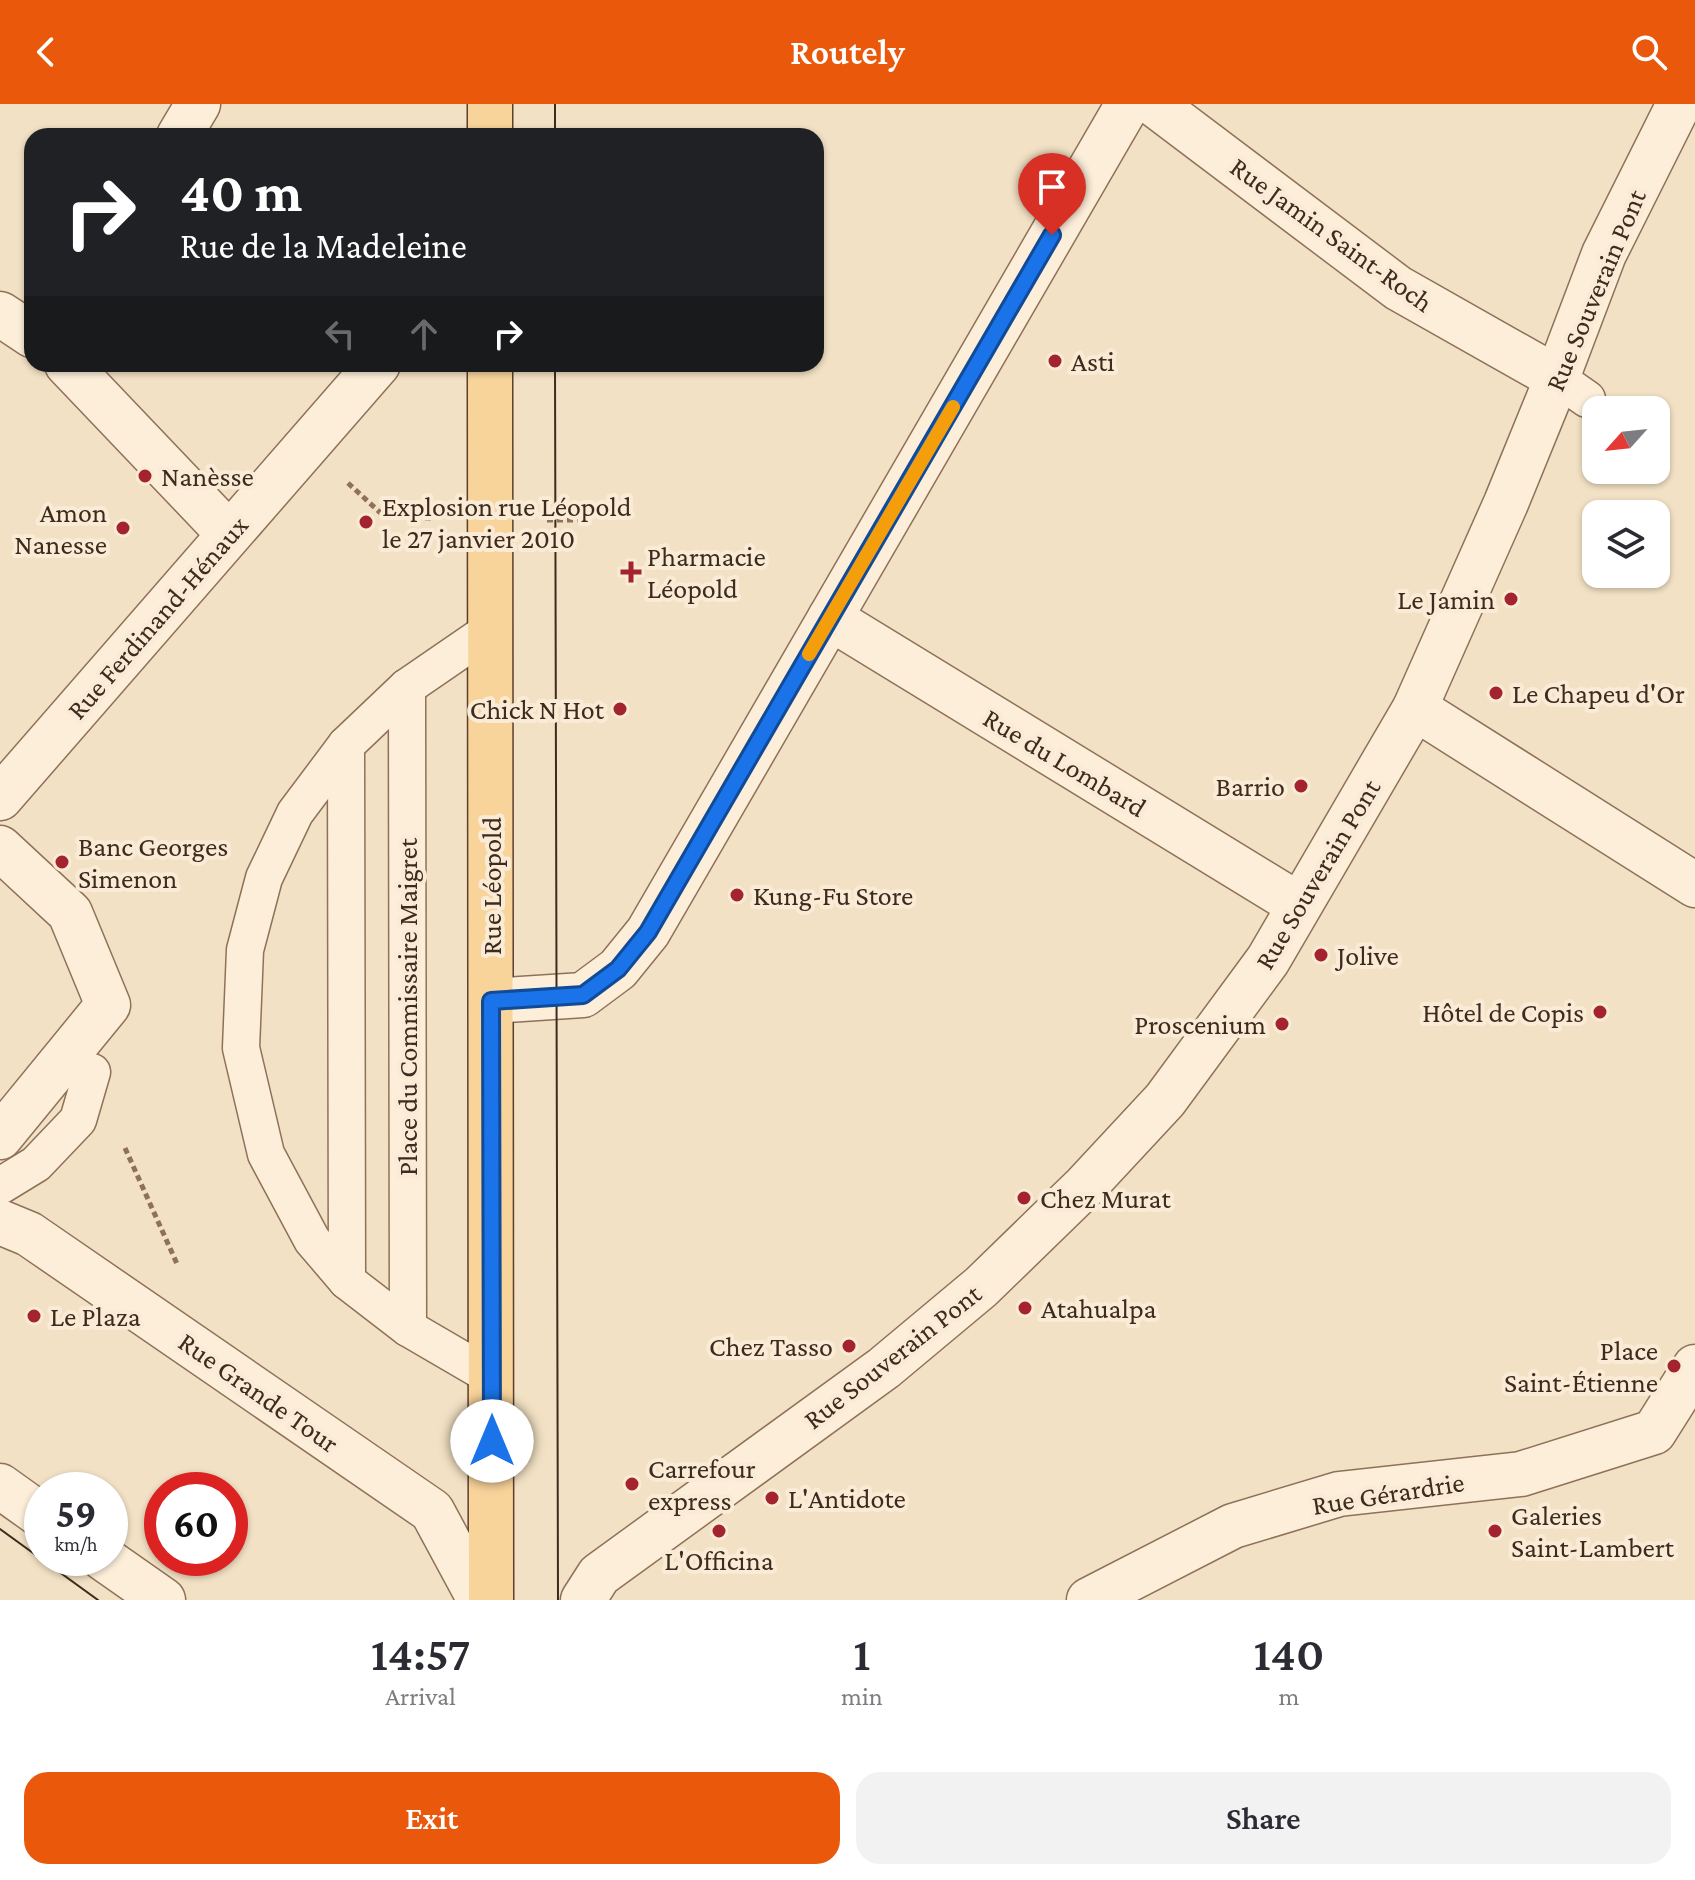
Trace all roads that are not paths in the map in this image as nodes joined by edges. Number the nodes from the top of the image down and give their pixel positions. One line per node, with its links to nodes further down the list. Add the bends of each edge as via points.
1 (198, 104): 6 (street)
2 (490, 104): 7 (main road)
3 (1128, 104): 15 (street)
4 (1154, 104): 13 (street, Rue Jamin Saint-Roch, via 1398,288)
5 (1679, 104): 13 (street, Rue Souverain Pont, via 1604,254)
6 (184, 128)
7 (490, 128)
8 (0, 314): 9 (street)
9 (24, 330)
10 (75, 372): 14 (street)
11 (371, 372): 14 (street, Rue Ferdinand-Hénaux)
12 (490, 372): 16 (main road, Rue Léopold)
13 (1572, 389): 18 (street, Rue Souverain Pont, via 1506,503)
14 (229, 534): 20 (street, Rue Ferdinand-Hénaux)
15 (830, 618): 23 (street, Rue du Lombard); 24 (street, via 648,932 618,969 583,995)
16 (490, 630): 17 (lane); 24 (main road, Rue Léopold)
17 (407, 687): 19 (lane); 30 (lane, Place du Commissaire Maigret)
18 (1415, 708): 22 (street); 23 (street, Rue Souverain Pont)
19 (346, 745): 29 (lane); 29 (lane, via 295,813 264,878 245,950 241,1048 266,1154 312,1240)
20 (2, 792)
21 (0, 848): 26 (street, via 70,913 108,1005)
22 (1695, 885)
23 (1299, 905): 39 (street, Rue Souverain Pont, via 1268,960 1165,1100 1085,1186 993,1275 884,1368 599,1575)
24 (491, 1001): 32 (main road, Rue Léopold)
25 (92, 1072): 27 (lane, via 78,1120 36,1164)
26 (0, 1137)
27 (0, 1186)
28 (0, 1222): 37 (street, Rue Grande Tour, via 29,1234 432,1511)
29 (347, 1281): 30 (lane)
30 (408, 1328): 32 (lane)
31 (1695, 1367): 40 (street, Rue Gérardrie, via 1654,1432 1521,1474 1339,1494 1233,1526)
32 (492, 1377): 38 (main road, Rue Léopold)
33 (0, 1486): 34 (street)
34 (24, 1503)
35 (128, 1576): 36 (street)
36 (163, 1600)
37 (480, 1600)
38 (491, 1600)
39 (583, 1600)
40 (1089, 1600)

